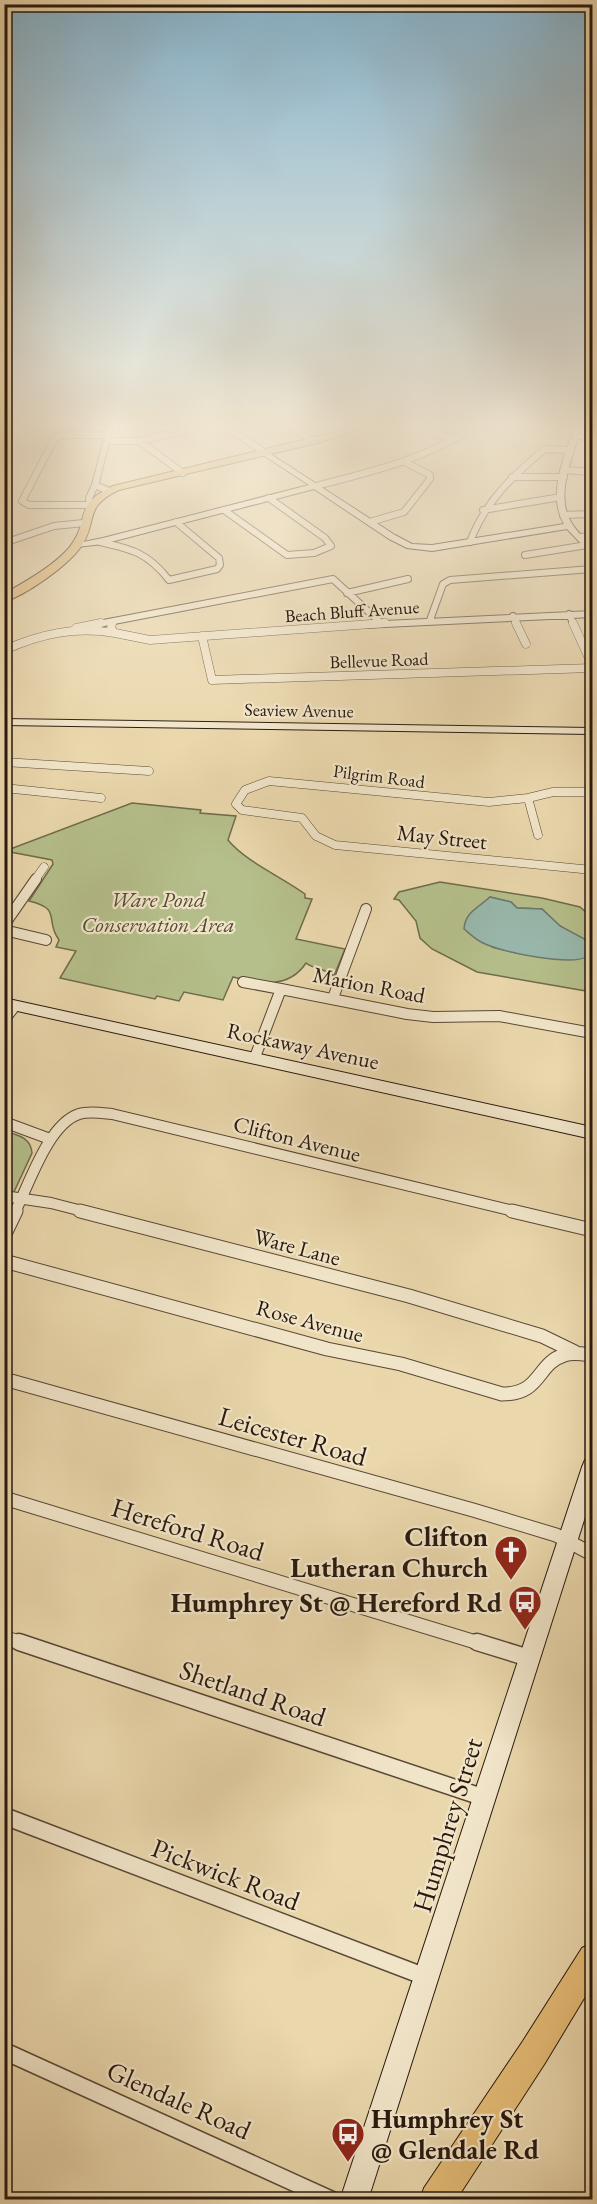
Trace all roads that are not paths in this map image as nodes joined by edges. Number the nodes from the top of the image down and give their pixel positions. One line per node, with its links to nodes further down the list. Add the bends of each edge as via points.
1 (40, 531): 15 (street)
2 (81, 531): 16 (main road)
3 (142, 531): 13 (street)
4 (187, 531): 13 (street, via 219,558 218,569 170,580 145,554)
5 (254, 531): 6 (street, via 287,555 303,555 331,546)
6 (315, 531)
7 (383, 531): 14 (street, via 414,547)
8 (475, 531): 14 (street)
9 (539, 531): 14 (street)
10 (574, 531): 12 (street)
11 (592, 536): 12 (street)
12 (580, 537): 17 (street)
13 (100, 542): 16 (street)
14 (470, 542)
15 (4, 543)
16 (77, 544): 22 (main road, via 44,573)
17 (590, 548): 18 (street)
18 (525, 555)
19 (592, 569): 26 (street, via 450,580 443,584)
20 (408, 579): 21 (street)
21 (347, 592): 27 (street, via 333,579); 28 (street)
22 (4, 599)
23 (569, 614): 24 (street, Beach Bluff Avenue); 25 (street, Beach Bluff Avenue); 34 (street)
24 (592, 614)
25 (513, 616): 26 (street, Beach Bluff Avenue); 32 (street)
26 (430, 620): 28 (street, Beach Bluff Avenue)
27 (113, 621): 29 (street); 30 (street, via 111,629)
28 (382, 624): 31 (street, Beach Bluff Avenue)
29 (76, 628): 30 (street, Beach Bluff Avenue); 33 (street, Beach Bluff Avenue, via 34,637)
30 (115, 633): 31 (street, Beach Bluff Avenue, via 142,640)
31 (202, 636): 34 (street, Bellevue Road, via 212,680)
32 (526, 644)
33 (4, 650)
34 (592, 667)
35 (4, 722): 36 (street, Seaview Avenue)
36 (592, 731)
37 (4, 762): 38 (street)
38 (149, 771)
39 (4, 788): 41 (street)
40 (592, 792): 42 (street, Pilgrim Road, via 553,792)
41 (101, 798)
42 (528, 798): 43 (street, Pilgrim Road, via 455,801 269,781 252,786 237,800 237,807 242,810); 44 (street)
43 (298, 817): 46 (street, May Street, via 316,836 335,845)
44 (538, 835)
45 (44, 867): 48 (street)
46 (592, 870)
47 (366, 909): 53 (street)
48 (4, 925)
49 (4, 930): 50 (street)
50 (46, 940)
51 (243, 982): 52 (street)
52 (281, 989): 53 (street, Marion Road); 57 (street, Marion Road)
53 (333, 998): 56 (street, Marion Road, via 421,1016 499,1016)
54 (10, 1004): 55 (street); 57 (street, Rockaway Avenue)
55 (4, 1020)
56 (592, 1033)
57 (255, 1057): 59 (street, Rockaway Avenue)
58 (4, 1122): 60 (street)
59 (592, 1133)
60 (50, 1139): 62 (street); 63 (street, Clifton Avenue, via 80,1112 112,1114)
61 (4, 1196): 62 (street, Ware Lane)
62 (24, 1199): 64 (street); 66 (street, Ware Lane, via 409,1296 542,1336)
63 (592, 1230)
64 (4, 1236)
65 (4, 1261): 66 (street, Rose Avenue, via 502,1394 519,1393 561,1354)
66 (575, 1352): 67 (street)
67 (592, 1355)
68 (4, 1379): 71 (street, Leicester Road)
69 (592, 1467): 71 (street, Humphrey Street)
70 (4, 1498): 74 (street, Hereford Road)
71 (568, 1540): 72 (street, Leicester Road); 74 (street, Humphrey Street)
72 (592, 1554)
73 (4, 1637): 75 (street, Shetland Road)
74 (529, 1658): 75 (street, Humphrey Street)
75 (485, 1798): 78 (street, Humphrey Street)
76 (4, 1816): 78 (street, Pickwick Road)
77 (592, 1958): 82 (main road)
78 (429, 1979): 81 (street, Humphrey Street)
79 (4, 2050): 80 (street, Glendale Road)
80 (332, 2199)
81 (354, 2199)
82 (436, 2199)

